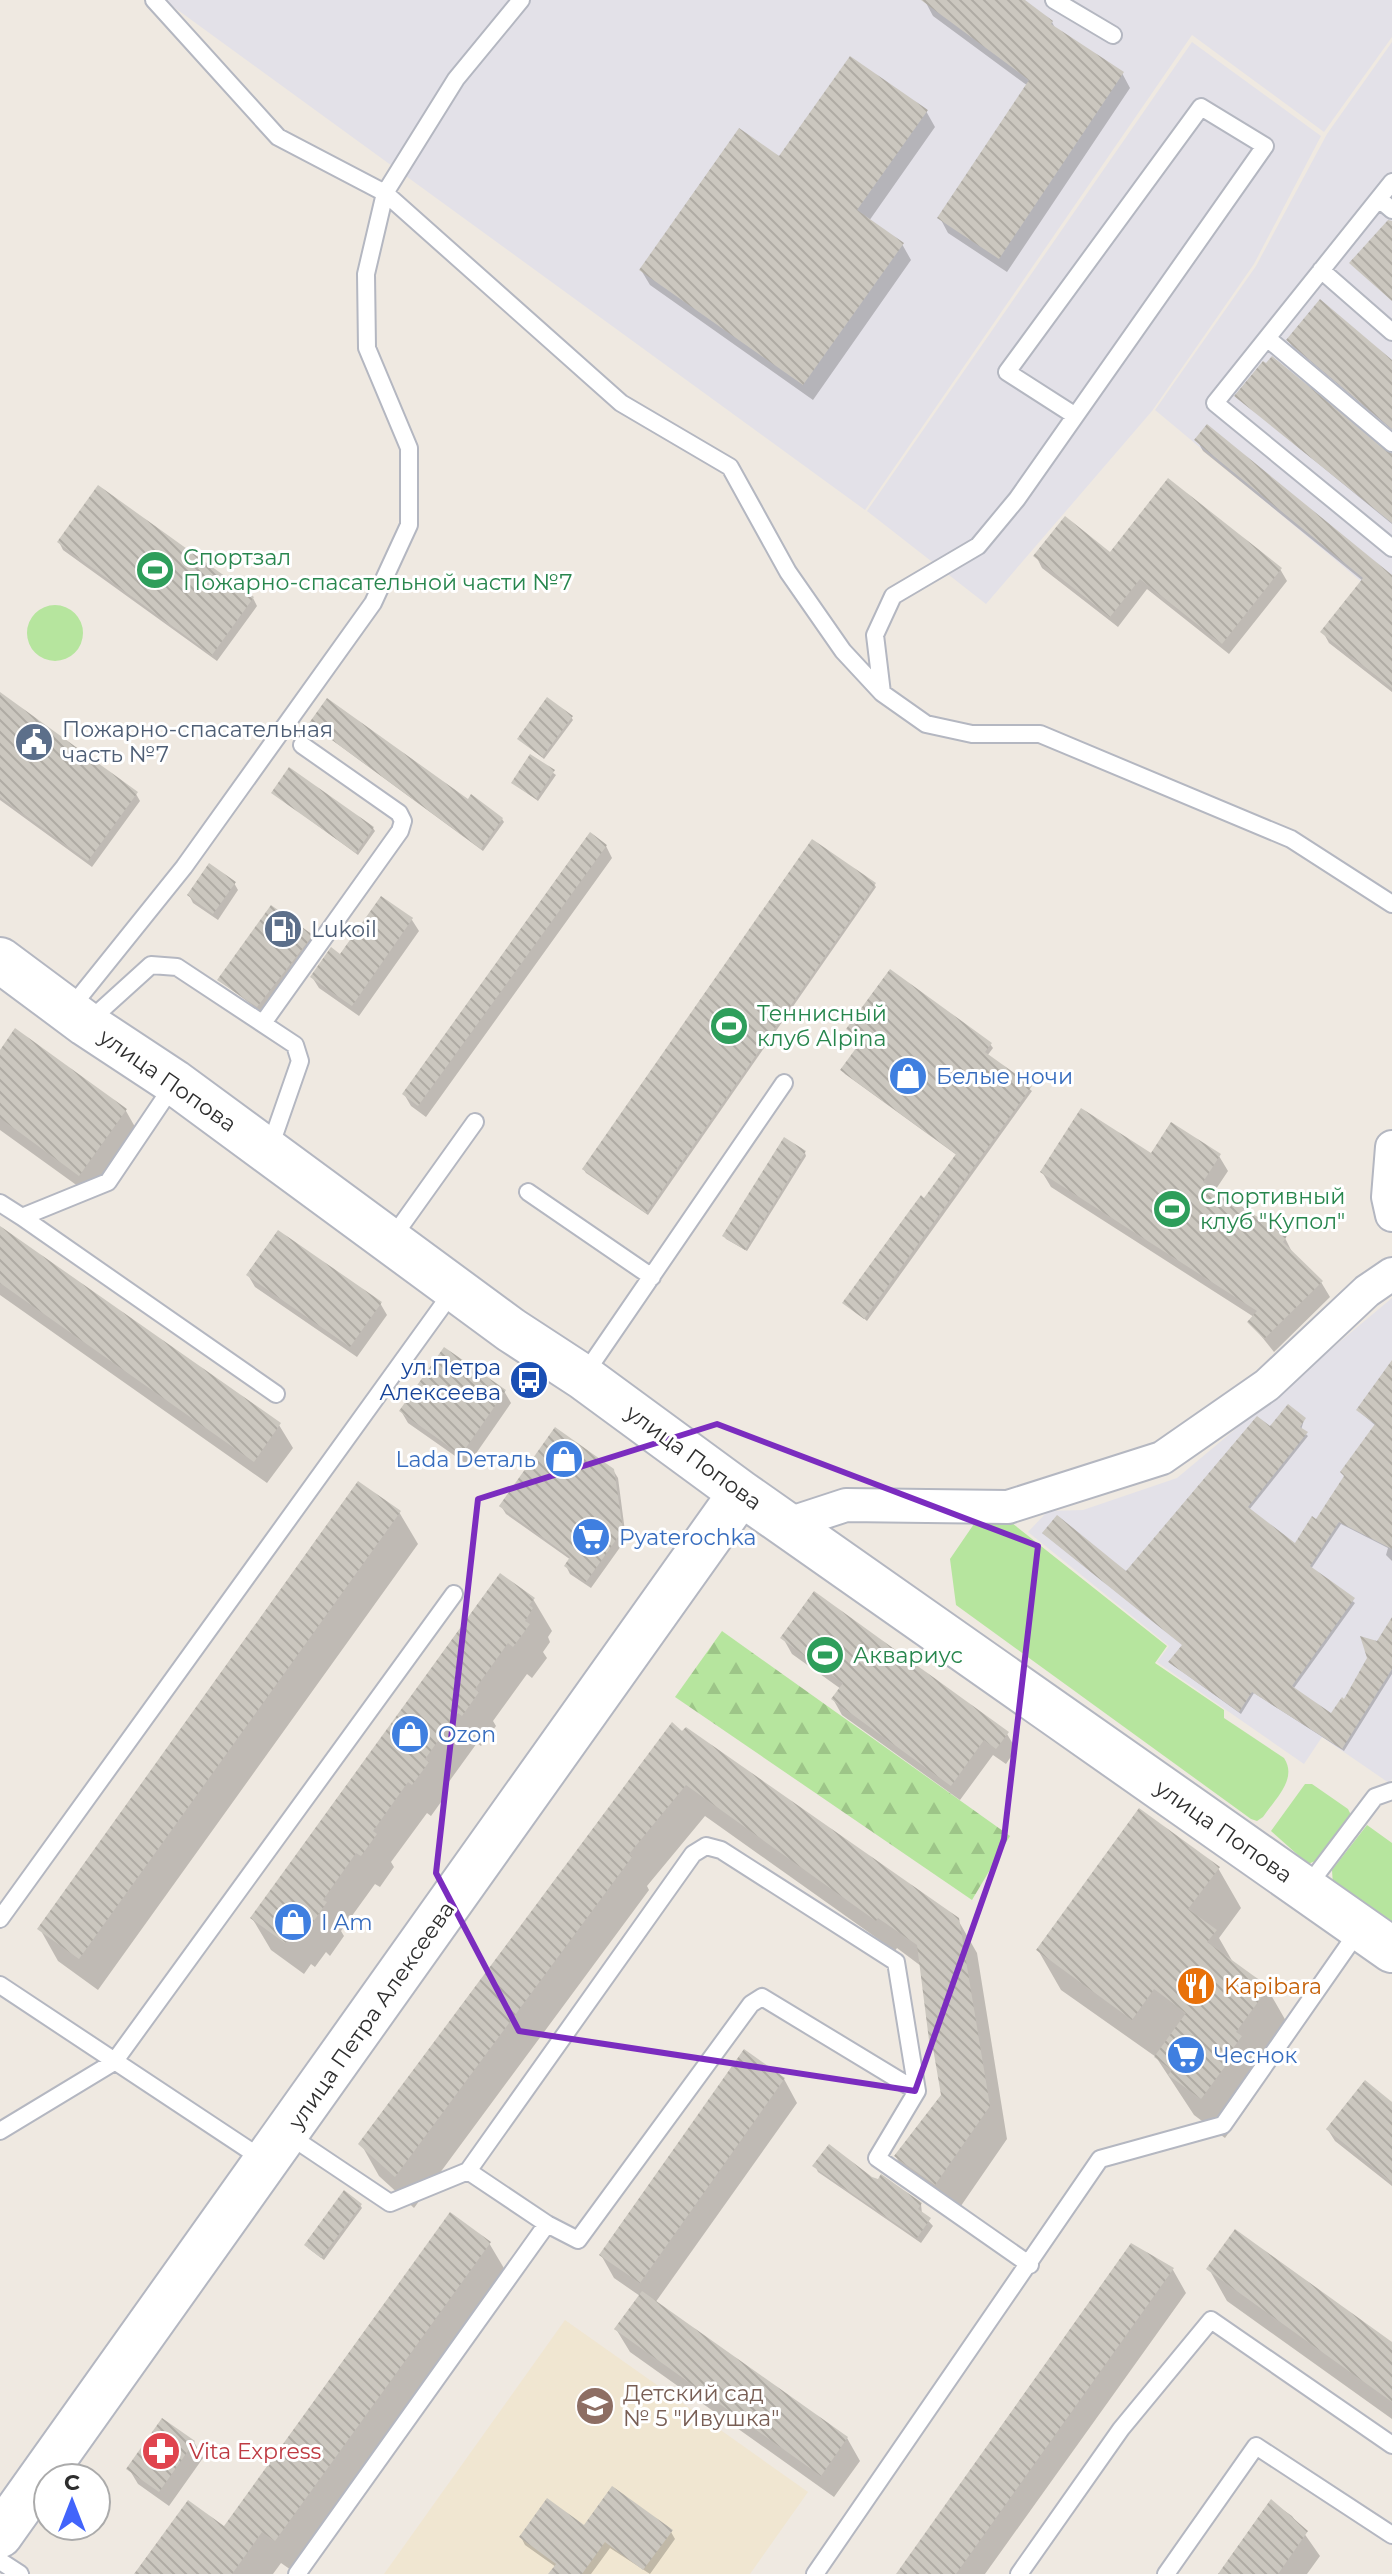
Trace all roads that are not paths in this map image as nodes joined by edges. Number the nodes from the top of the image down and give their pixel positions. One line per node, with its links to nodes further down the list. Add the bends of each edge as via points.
1 (154, 0): 6 (lane, via 278,137)
2 (521, 0): 6 (lane, via 456,79)
3 (1054, 0): 4 (lane)
4 (1113, 35)
5 (1392, 182): 7 (lane)
6 (385, 193): 14 (lane, via 621,403 730,467 788,572 843,651); 18 (lane, via 366,274 367,348 409,448 409,525 373,603)
7 (1386, 204): 8 (lane)
8 (1321, 270): 9 (lane); 10 (lane)
9 (1392, 332)
10 (1267, 338): 12 (lane); 13 (lane, via 1215,403)
11 (1074, 415): 11 (lane, via 1265,146 1201,107 1007,372); 14 (lane, via 978,546 893,596 875,635)
12 (1392, 443)
13 (1392, 548)
14 (882, 693): 16 (lane, via 926,724 972,734 1040,734 1055,740 1291,839)
15 (302, 745): 19 (lane, via 403,821)
16 (1392, 904)
17 (0, 960): 18 (street, улица Попова)
18 (77, 1018): 19 (lane, via 151,965 177,967); 20 (street, улица Попова)
19 (263, 1023): 24 (lane, via 295,1045 300,1061)
20 (174, 1082): 24 (street, улица Попова); 28 (lane, via 108,1182)
21 (784, 1083): 31 (lane)
22 (475, 1122): 29 (lane)
23 (1392, 1147): 27 (street)
24 (269, 1151): 29 (street, улица Попова)
25 (528, 1192): 31 (lane)
26 (0, 1203): 28 (lane)
27 (1392, 1215)
28 (22, 1217): 34 (lane)
29 (390, 1241): 32 (street, улица Попова)
30 (1392, 1274): 36 (street, via 1267,1385 1162,1458 1008,1507 846,1505)
31 (652, 1277): 33 (lane)
32 (455, 1289): 33 (street, улица Попова); 40 (lane)
33 (583, 1377): 35 (street, улица Попова)
34 (276, 1394)
35 (741, 1493): 36 (street, улица Попова); 46 (street, улица Петра Алексеева)
36 (788, 1524): 39 (street, улица Попова)
37 (454, 1594): 43 (lane)
38 (1392, 1791): 39 (lane, via 1375,1797)
39 (1306, 1888): 41 (street, улица Попова)
40 (0, 1919)
41 (1376, 1939): 49 (lane, via 1223,2125 1100,2159)
42 (0, 1985): 43 (lane)
43 (114, 2062): 45 (lane); 46 (lane)
44 (917, 2091): 47 (lane, via 896,1962 721,1850 706,1846 693,1854); 48 (lane, via 762,1997 751,2004 578,2240); 49 (lane, via 877,2158)
45 (0, 2131)
46 (276, 2148): 47 (lane, via 390,2203); 51 (street, улица Петра Алексеева)
47 (468, 2171): 48 (lane)
48 (547, 2224): 55 (lane)
49 (1030, 2265): 56 (lane)
50 (1392, 2445): 57 (lane, via 1211,2320 1121,2429)
51 (0, 2535)
52 (1392, 2535): 58 (lane, via 1256,2446)
53 (0, 2561): 54 (lane)
54 (20, 2574)
55 (297, 2574)
56 (815, 2574)
57 (1019, 2574)
58 (1166, 2574)

